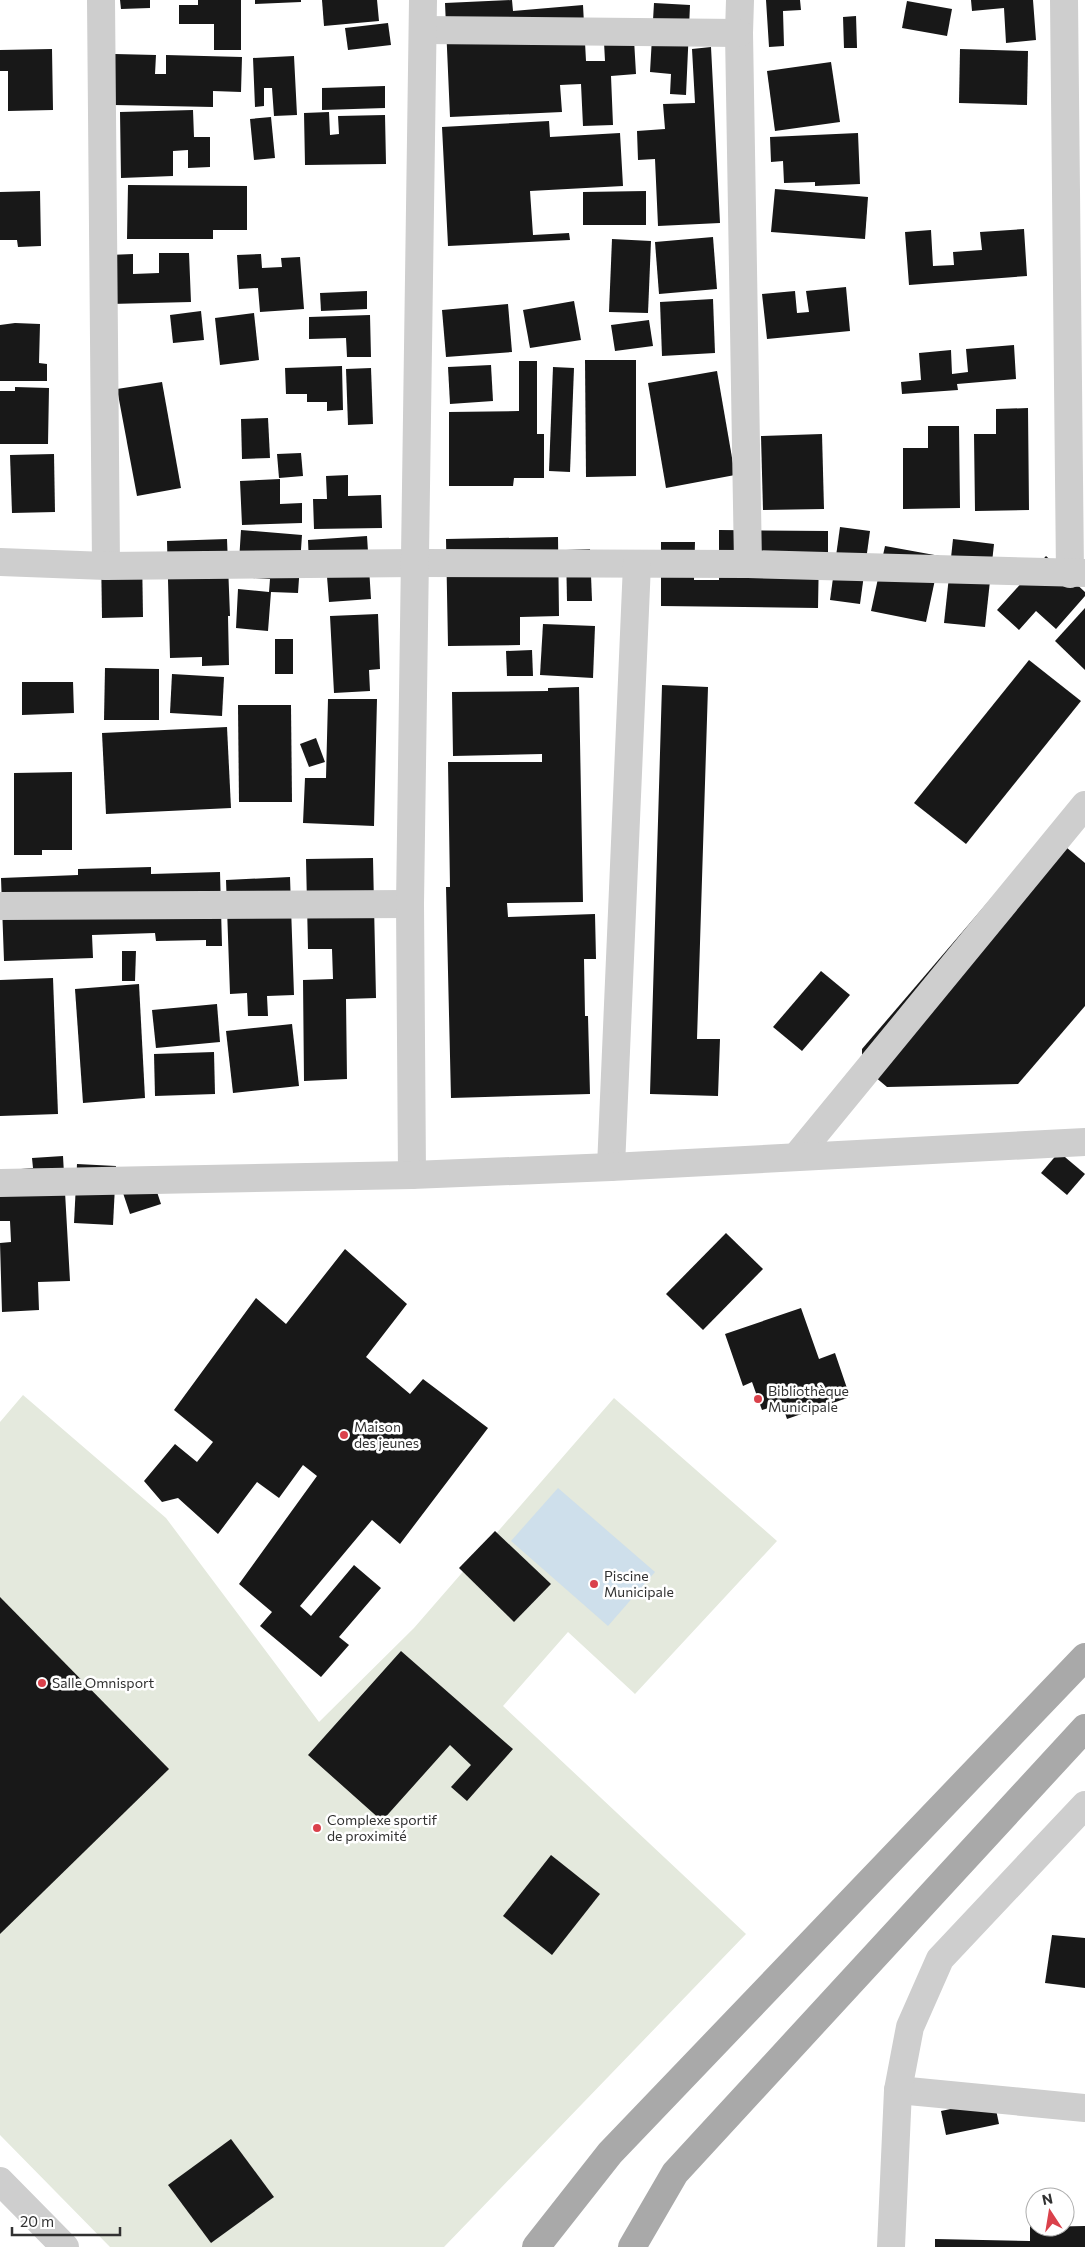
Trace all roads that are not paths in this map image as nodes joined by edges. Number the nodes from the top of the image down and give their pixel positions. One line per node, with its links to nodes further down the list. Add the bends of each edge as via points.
1 (101, 0): 11 (street)
2 (423, 0): 5 (street)
3 (740, 0): 6 (street)
4 (1064, 0): 12 (street)
5 (424, 30): 6 (street); 8 (street)
6 (739, 33): 10 (street)
7 (0, 562): 11 (street)
8 (416, 563): 9 (street); 11 (street); 14 (street)
9 (637, 564): 10 (street); 18 (street)
10 (748, 564): 12 (street)
11 (106, 566)
12 (1080, 577)
13 (1085, 804): 17 (street)
14 (410, 904): 15 (street); 19 (street)
15 (0, 906)
16 (1085, 1142): 17 (street)
17 (796, 1157): 18 (street)
18 (611, 1167): 19 (street)
19 (412, 1175): 20 (street)
20 (0, 1183)
21 (1085, 1657): 28 (main road, via 610,2153)
22 (1085, 1728): 29 (main road, via 675,2173)
23 (1085, 1805): 24 (street, via 940,1959 910,2027)
24 (898, 2090): 25 (street); 30 (street)
25 (1085, 2108)
26 (0, 2181): 27 (street)
27 (65, 2247)
28 (536, 2247)
29 (632, 2247)
30 (891, 2247)

